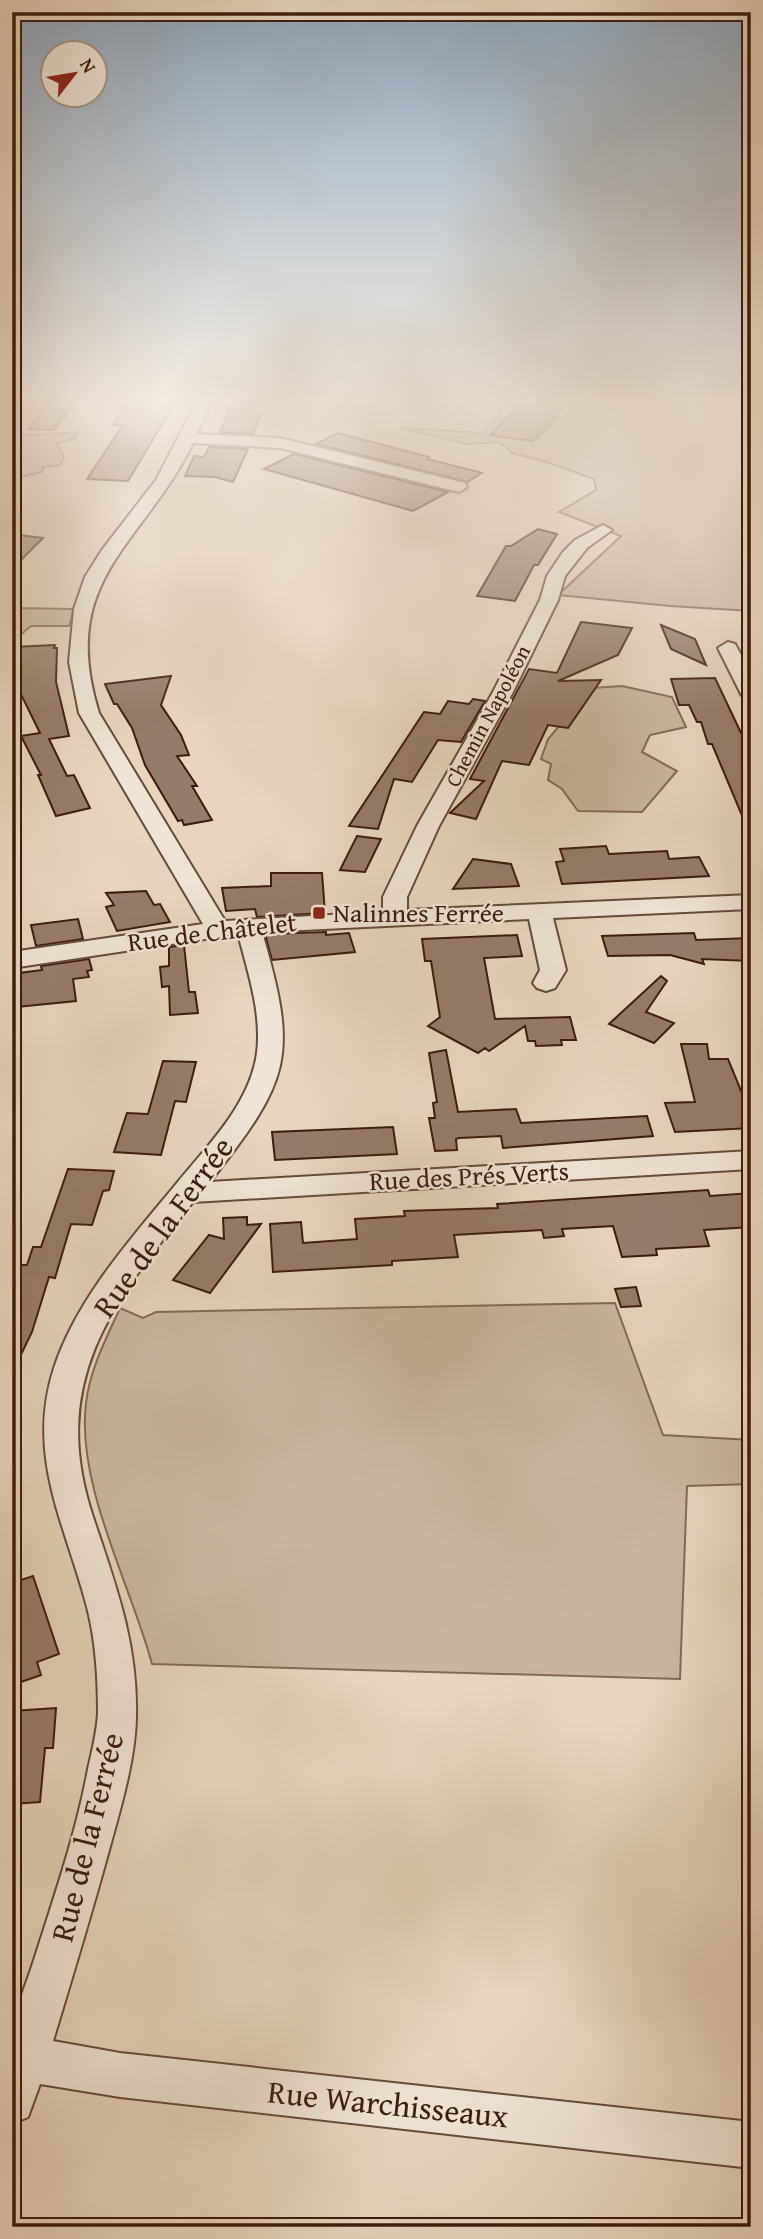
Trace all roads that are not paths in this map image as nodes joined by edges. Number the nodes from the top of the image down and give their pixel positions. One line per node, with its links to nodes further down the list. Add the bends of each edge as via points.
1 (146, 505): 8 (street, Rue de la Ferrée, via 95,576 85,602 81,692 89,713)
2 (603, 530): 7 (street, Chemin Napoléon, via 581,544 556,576 549,600 503,692 428,826 396,897)
3 (728, 648): 4 (street)
4 (751, 694)
5 (751, 902): 6 (street, Rue de Châtelet)
6 (539, 912): 7 (street, Rue de Châtelet); 10 (street, via 553,970)
7 (395, 917): 8 (street, Rue de Châtelet)
8 (232, 926): 9 (street, Rue de Châtelet); 12 (street, Rue de la Ferrée, via 266,992 271,1026 267,1071 246,1114)
9 (12, 960)
10 (546, 983)
11 (751, 1160): 12 (street, Rue des Prés Verts)
12 (187, 1193): 13 (street, Rue de la Ferrée, via 93,1318 71,1367 61,1410 60,1463 105,1604 116,1656 117,1720 102,1804)
13 (19, 2080): 14 (street, Rue Warchisseaux, via 120,2075)
14 (751, 2144)

